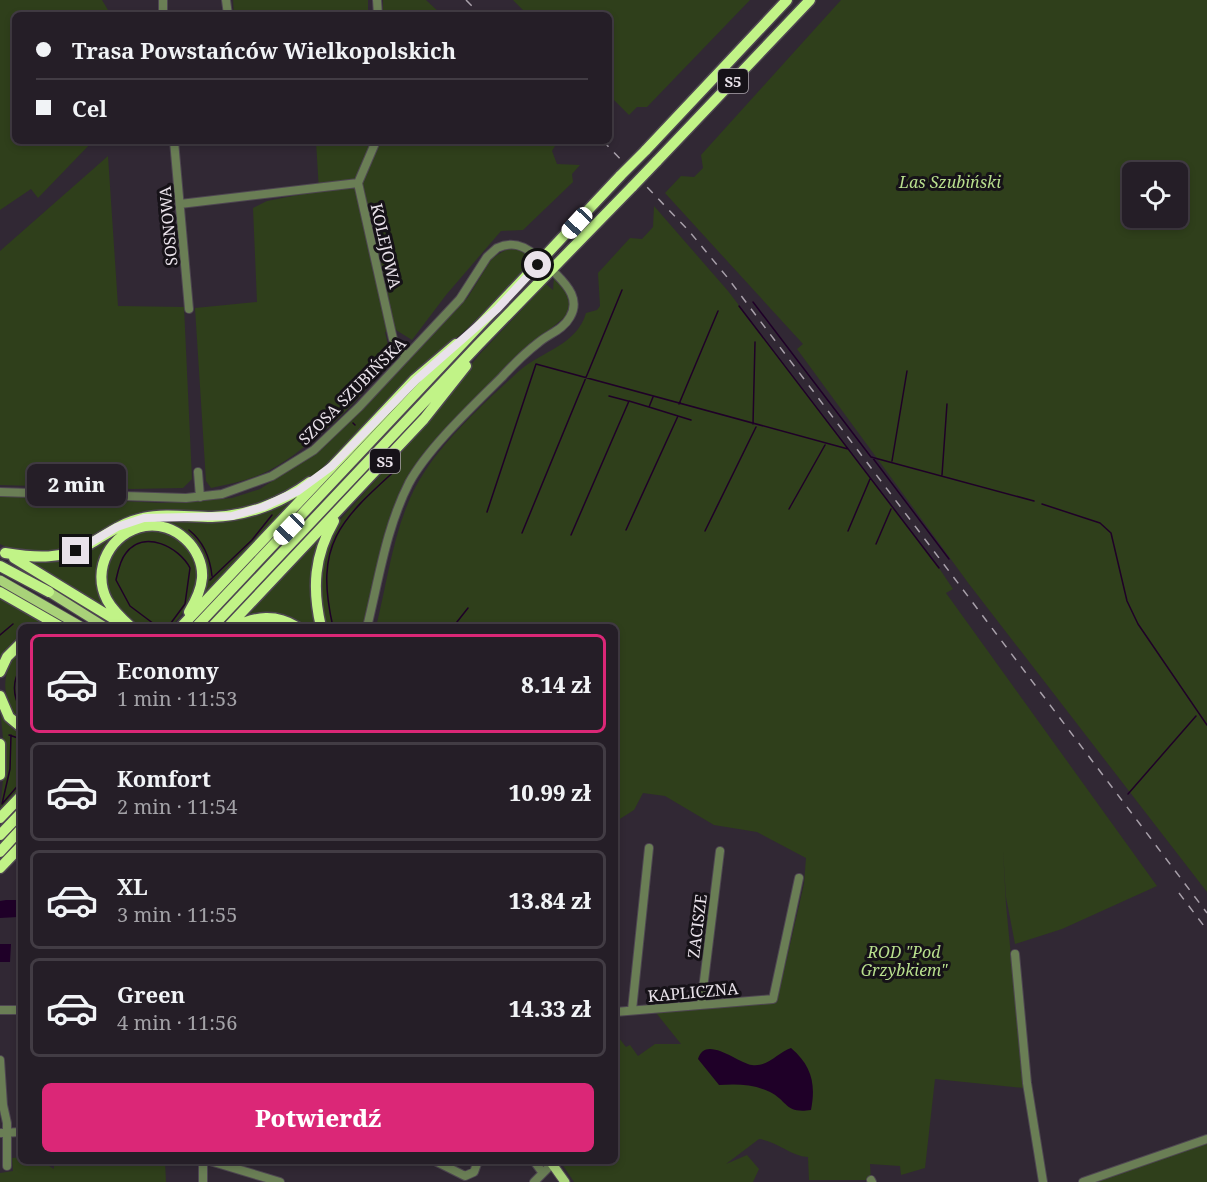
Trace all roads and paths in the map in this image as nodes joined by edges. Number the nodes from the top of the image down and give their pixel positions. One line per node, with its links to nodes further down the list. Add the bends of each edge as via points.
1 (787, 0): 10 (highway, S5, bridge)
2 (810, 0): 11 (highway, S5, bridge)
3 (174, 144): 6 (street, SOSNOWA)
4 (375, 144): 5 (street, KOLEJOWA)
5 (358, 183): 6 (street); 12 (street, KOLEJOWA, via 393,339)
6 (180, 204): 9 (street, SOSNOWA)
7 (536, 256): 12 (street, SZOSA SZUBIŃSKA, via 514,244 496,248 460,299)
8 (556, 274): 36 (street, via 573,298 568,320 527,351 410,481 388,539)
9 (189, 309)
10 (497, 309): 13 (highway, S5, via 416,380); 30 (highway)
11 (478, 345): 17 (highway, S5, via 424,419); 31 (highway)
12 (406, 357): 16 (street, SZOSA SZUBIŃSKA, via 328,438 291,466 243,488)
13 (332, 466): 18 (highway, S5, via 286,498 246,513 144,518 59,556 38,558); 29 (highway)
14 (198, 472): 16 (street)
15 (0, 492): 16 (street, SZOSA SZUBIŃSKA, via 156,499)
16 (200, 497)
17 (346, 503): 32 (highway, S5); 35 (highway, via 324,539 315,571)
18 (2, 552): 26 (highway)
19 (0, 566): 22 (highway)
20 (0, 580): 24 (main road)
21 (0, 592): 23 (highway)
22 (49, 592): 25 (main road)
23 (56, 624)
24 (77, 624)
25 (100, 624)
26 (124, 624)
27 (126, 624): 28 (highway, via 106,599 101,573 115,541 147,526 179,534 199,558 200,589)
28 (182, 624)
29 (183, 624)
30 (199, 624)
31 (215, 624)
32 (231, 624)
33 (242, 624): 34 (highway, via 261,617)
34 (292, 624)
35 (320, 624)
36 (368, 624)
37 (18, 646): 38 (highway)
38 (0, 672)
39 (0, 696): 40 (highway, via 9,717)
40 (18, 724)
41 (0, 744): 42 (highway)
42 (0, 775)
43 (18, 799): 45 (highway)
44 (18, 816): 47 (highway)
45 (0, 818)
46 (18, 833): 51 (highway)
47 (0, 835)
48 (649, 848): 59 (street)
49 (18, 849): 53 (highway)
50 (720, 851): 56 (street, ZACISZE)
51 (0, 852)
52 (18, 857): 53 (highway)
53 (0, 869)
54 (799, 878): 56 (street, KAPLICZNA, via 773,999)
55 (1015, 954): 77 (street, via 1027,1083)
56 (701, 1005): 59 (street, KAPLICZNA)
57 (0, 1010): 58 (street)
58 (18, 1010)
59 (632, 1010): 60 (street, KAPLICZNA)
60 (618, 1012)
61 (0, 1060): 62 (street)
62 (4, 1133): 71 (street)
63 (1207, 1139): 78 (street)
64 (203, 1164): 73 (street)
65 (220, 1164): 74 (street)
66 (441, 1164): 67 (street, via 465,1176 474,1172)
67 (477, 1164)
68 (536, 1164): 72 (street)
69 (549, 1164): 72 (street)
70 (552, 1164): 76 (main road)
71 (7, 1166)
72 (542, 1172): 75 (street)
73 (203, 1182)
74 (280, 1182)
75 (534, 1182)
76 (565, 1182)
77 (1043, 1182)
78 (1083, 1182)

